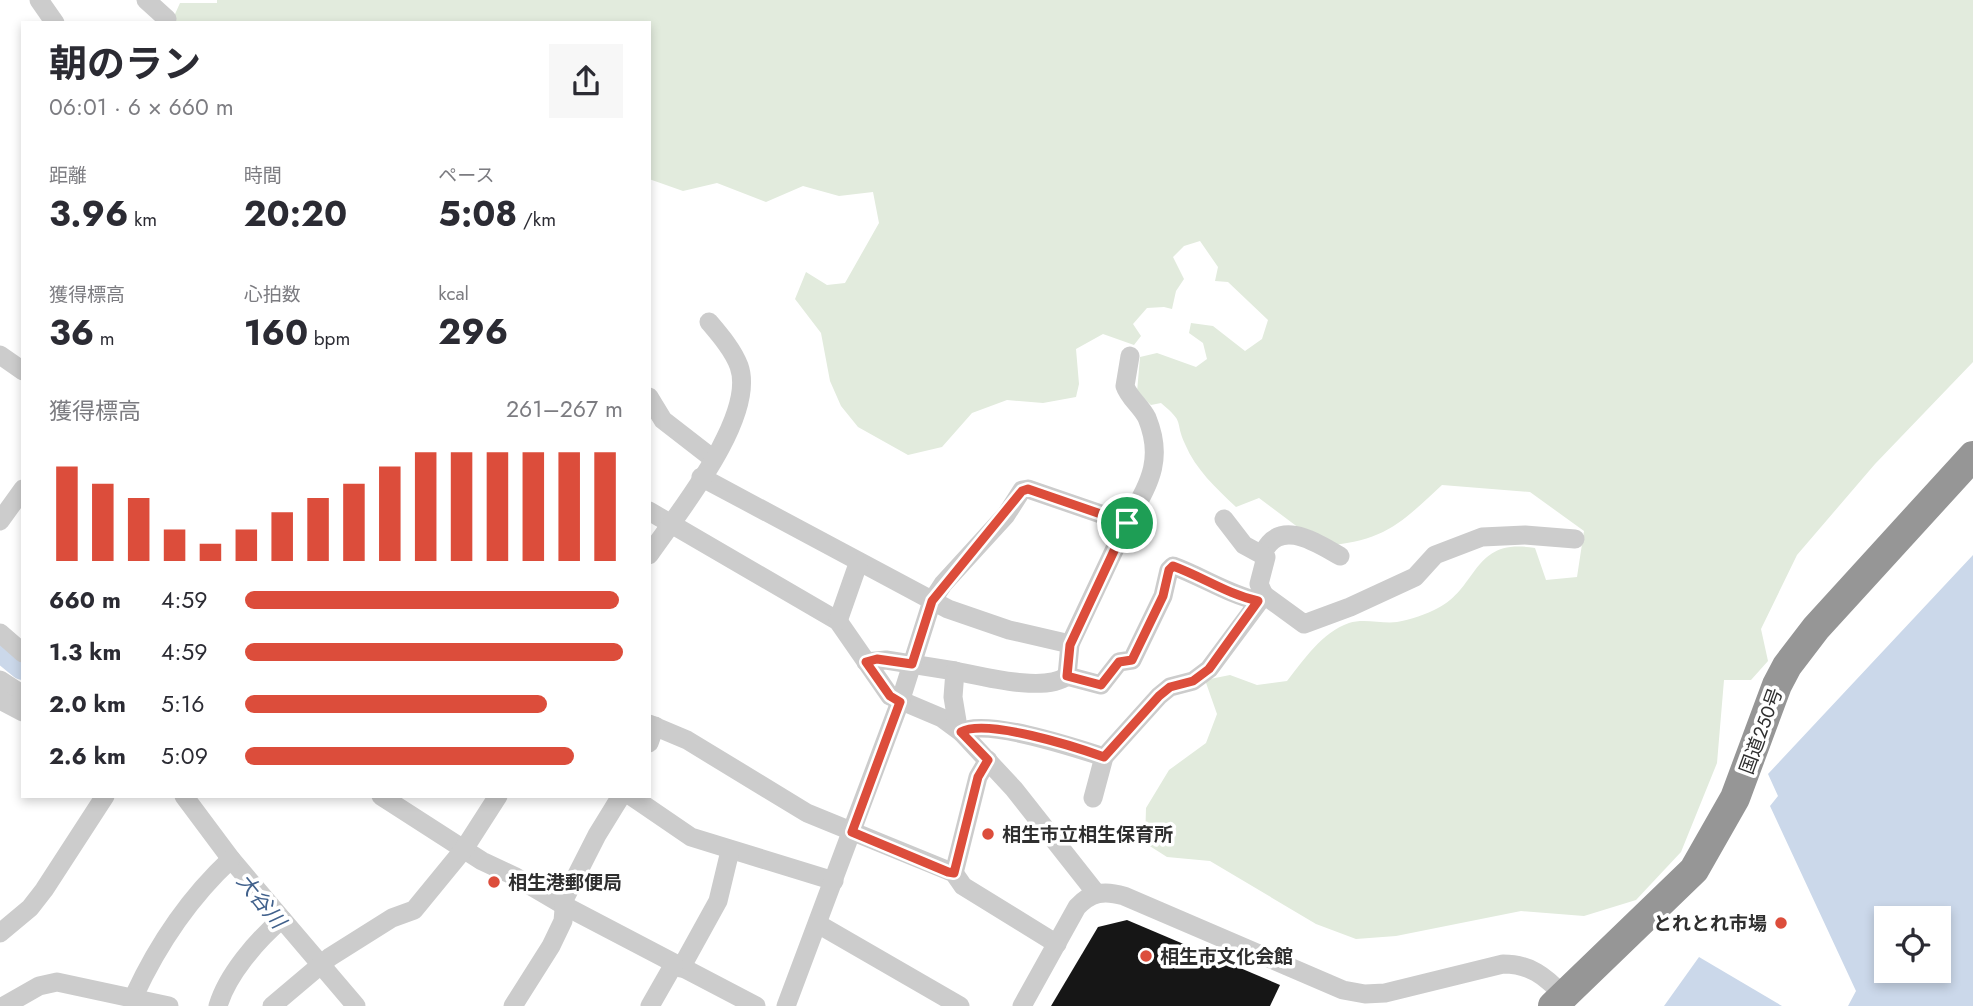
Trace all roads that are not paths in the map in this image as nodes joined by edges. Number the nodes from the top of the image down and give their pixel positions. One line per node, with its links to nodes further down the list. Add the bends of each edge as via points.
1 (39, 0): 3 (street)
2 (146, 0): 4 (street)
3 (54, 21)
4 (166, 21)
5 (709, 321): 11 (street, via 740,368 741,388 736,415)
6 (0, 355): 8 (street)
7 (1130, 356): 19 (street, via 1125,386 1147,419 1155,457 1153,475)
8 (21, 370)
9 (651, 400): 11 (street, via 663,421)
10 (1973, 456): 66 (highway, 国道250号, via 1824,618 1787,666 1735,798 1694,870)
11 (712, 458): 12 (street)
12 (701, 477): 18 (street); 24 (street)
13 (0, 487): 14 (street)
14 (20, 498): 17 (street)
15 (651, 512): 18 (street)
16 (1224, 519): 22 (street, via 1244,545)
17 (0, 521)
18 (671, 523): 21 (street); 27 (street)
19 (1127, 523): 26 (street, via 1028,489 1022,491); 29 (street)
20 (1575, 539): 25 (street, via 1482,537 1436,555 1415,577 1304,624)
21 (651, 552)
22 (1263, 554): 23 (street, via 1277,536 1290,535 1305,537); 25 (street)
23 (1340, 556)
24 (858, 564): 26 (street); 27 (street)
25 (1261, 598): 34 (street, via 1224,592 1173,566 1132,660 1119,662 1101,685); 42 (street, via 1209,669 1159,696)
26 (932, 601): 29 (street, via 1009,630); 32 (street)
27 (838, 621): 31 (street)
28 (0, 633): 30 (street)
29 (1070, 645): 34 (street)
30 (21, 651)
31 (866, 662): 32 (street); 38 (street, via 890,696)
32 (912, 664): 33 (street); 38 (street)
33 (955, 671): 34 (street, via 1035,683); 40 (street)
34 (1067, 676)
35 (0, 680): 36 (street)
36 (21, 694)
37 (0, 701): 39 (street)
38 (900, 702): 40 (street); 51 (street)
39 (21, 711)
40 (957, 729): 42 (street, via 1000,729); 43 (street)
41 (651, 731): 51 (street, via 687,740 807,813)
42 (1104, 757): 50 (street)
43 (988, 760): 55 (street, via 978,777); 57 (street)
44 (104, 798): 61 (street, via 44,890)
45 (185, 798): 54 (street)
46 (384, 798): 52 (street)
47 (497, 798): 52 (street)
48 (620, 798): 58 (street, via 565,898)
49 (634, 798): 53 (street, via 691,837)
50 (1093, 798)
51 (852, 832): 55 (street); 56 (street)
52 (464, 849): 58 (street); 64 (street, via 414,910 393,918)
53 (730, 851): 56 (street); 63 (street, via 718,901)
54 (225, 864): 60 (street); 65 (street, via 168,931)
55 (954, 873): 62 (street, via 963,886)
56 (834, 881): 59 (street)
57 (1096, 893): 62 (street, via 1077,907); 66 (street, via 1124,896 1343,990 1385,993 1519,964 1547,978)
58 (565, 906): 63 (street); 72 (street, via 551,946)
59 (818, 923): 75 (street); 76 (street)
60 (276, 924): 64 (street); 69 (street, via 228,984)
61 (0, 933)
62 (1057, 944): 77 (street)
63 (678, 966): 73 (street); 74 (street)
64 (316, 970): 70 (street); 71 (street)
65 (134, 996): 67 (street, via 57,982 39,986); 68 (street)
66 (1558, 1001)
67 (4, 1006)
68 (169, 1006)
69 (218, 1006)
70 (272, 1006)
71 (356, 1006)
72 (513, 1006)
73 (650, 1006)
74 (756, 1006)
75 (786, 1006)
76 (960, 1006)
77 (1022, 1006)

